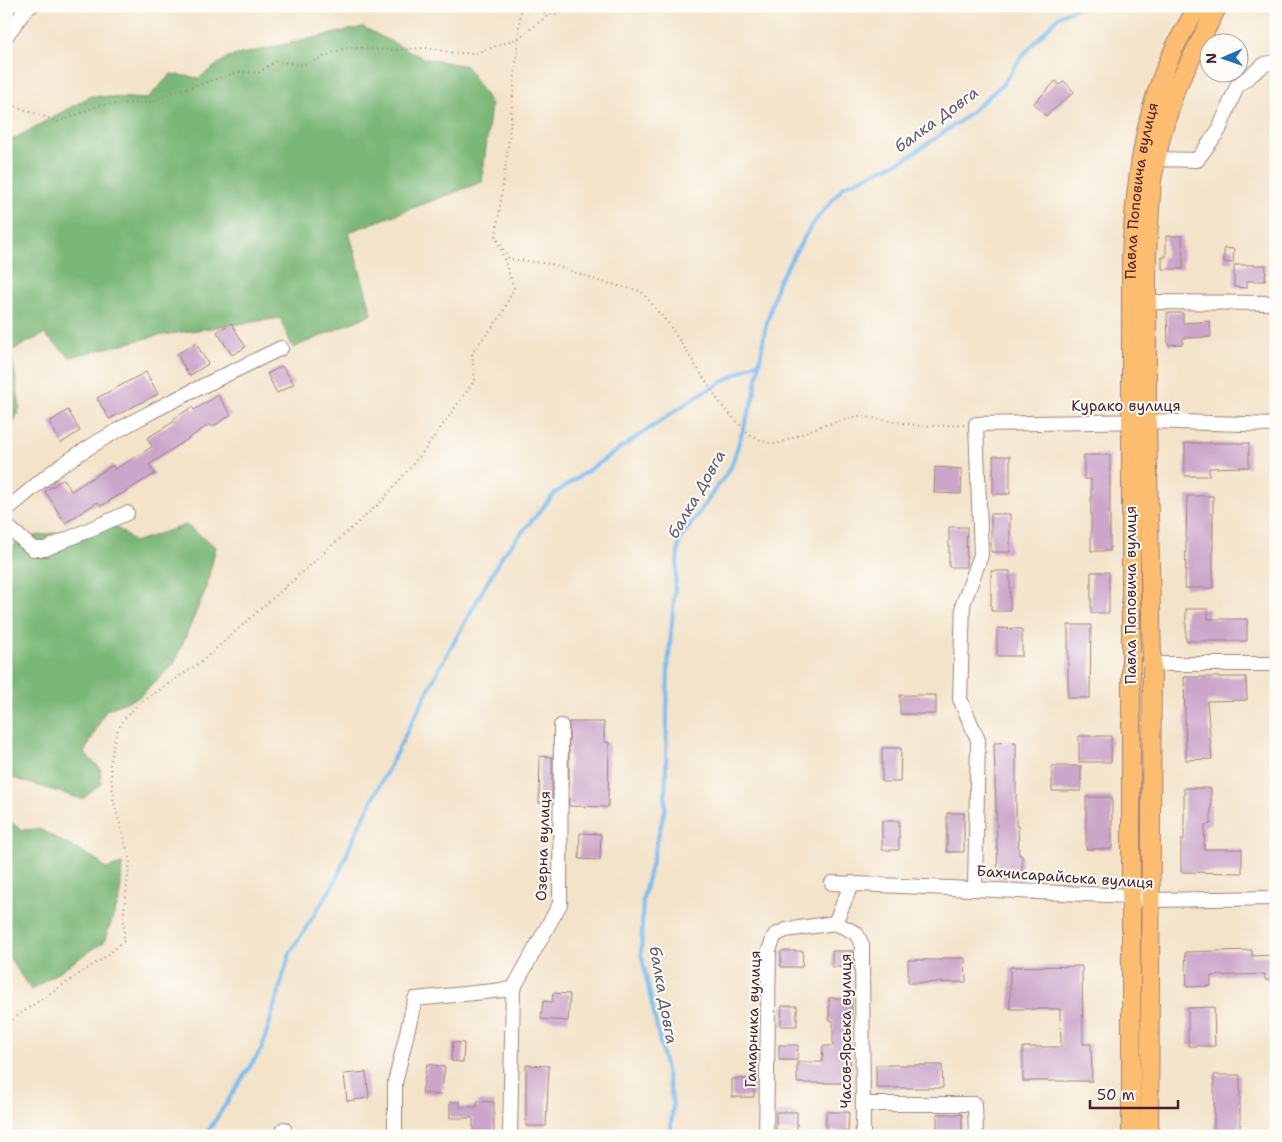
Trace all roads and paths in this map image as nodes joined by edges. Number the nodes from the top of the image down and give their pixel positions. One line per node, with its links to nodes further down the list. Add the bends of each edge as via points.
1 (31, 6): 8 (street)
2 (521, 6): 9 (path)
3 (537, 6): 7 (path)
4 (587, 6): 7 (path)
5 (1199, 6): 11 (main road, via 1189,21)
6 (1218, 6): 11 (main road)
7 (547, 16): 9 (path)
8 (6, 36)
9 (519, 38): 12 (path, via 476,53 426,48 347,47 303,65 276,61 258,73 239,72 170,93 153,102 100,105 59,122); 14 (path)
10 (1276, 62): 13 (street, via 1265,64 1236,86 1219,130 1197,160)
11 (1178, 64): 13 (main road, Павла Поповича вулиця, via 1176,88); 18 (main road, Павла Поповича вулиця, via 1158,88 1144,134 1136,181 1131,255)
12 (6, 104)
13 (1156, 158): 15 (main road, Павла Поповича вулиця, via 1147,254)
14 (496, 236): 19 (path, via 509,259 551,264 602,282 641,291 670,326 722,406 749,434 776,444 821,426 859,416 921,426); 35 (path, via 514,288 500,316 472,353 475,380 424,451 381,502 327,552 201,662 137,705 122,721 110,764 114,803 130,860 124,941 18,1015)
15 (1147, 302): 16 (street); 18 (main road, Павла Поповича вулиця)
16 (1276, 303)
17 (281, 348): 21 (street, via 181,396 102,440 58,468)
18 (1139, 421): 19 (street, Курако вулиця); 20 (street, Курако вулиця); 24 (main road, Павла Поповича вулиця); 30 (main road, Павла Поповича вулиця)
19 (976, 424): 29 (street, via 981,554 963,604 960,699 978,740)
20 (1276, 425)
21 (6, 510)
22 (127, 513): 23 (street, via 45,549 32,549)
23 (6, 525)
24 (1152, 664): 25 (street); 32 (main road, Павла Поповича вулиця)
25 (1276, 664)
26 (561, 726): 34 (street, Озерна вулиця, via 560,904)
27 (832, 883): 28 (street, Бахчисарайська вулиця)
28 (852, 883): 29 (street, Бахчисарайська вулиця); 33 (street)
29 (975, 887): 30 (street, Бахчисарайська вулиця)
30 (1132, 896): 32 (street, Бахчисарайська вулиця); 42 (main road, Павла Поповича вулиця)
31 (1276, 898): 32 (street, Бахчисарайська вулиця)
32 (1150, 900): 43 (main road, Павла Поповича вулиця)
33 (835, 923): 36 (street, Часов-Ярська вулиця, via 856,933 862,945); 39 (street, Гамарника вулиця, via 786,930 775,935 769,950)
34 (513, 989): 37 (street, via 415,999 395,1083); 38 (street, Озерна вулиця)
35 (6, 1027)
36 (863, 1104): 40 (street, Часов-Ярська вулиця); 41 (street, via 975,1104)
37 (395, 1136)
38 (510, 1136)
39 (766, 1136)
40 (862, 1136)
41 (976, 1136)
42 (1132, 1136)
43 (1149, 1136)

